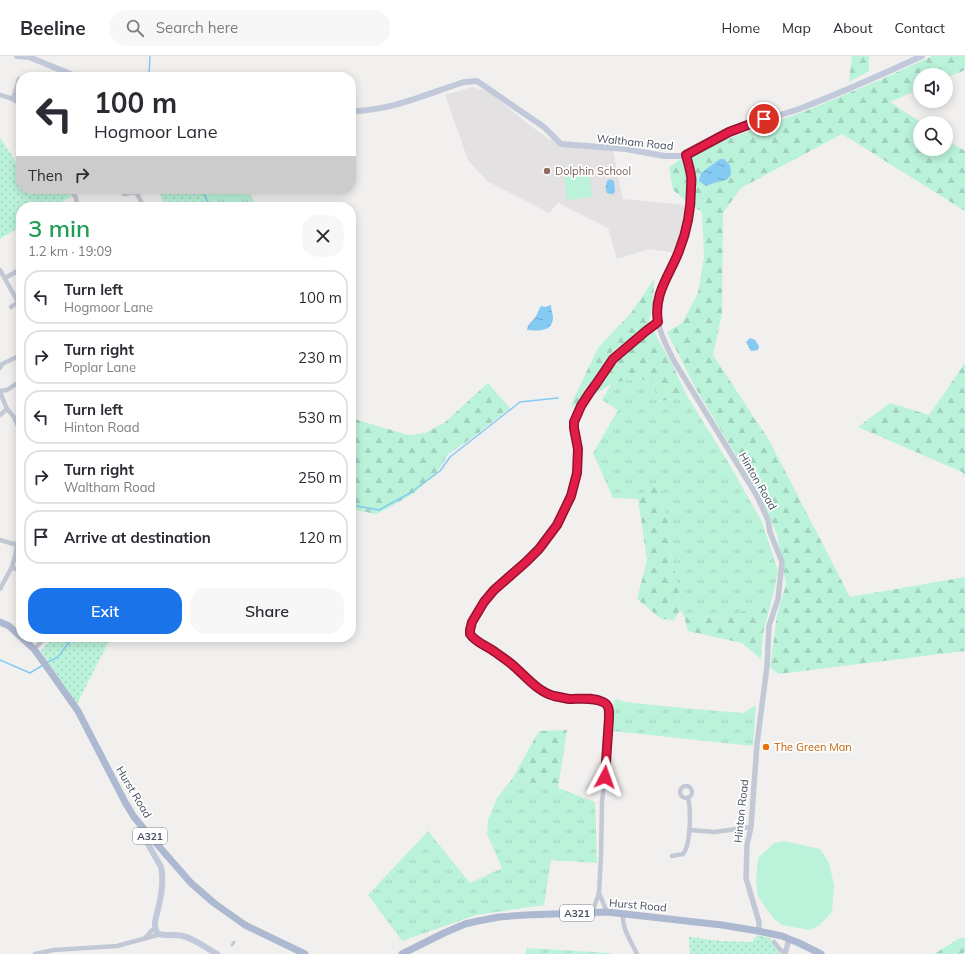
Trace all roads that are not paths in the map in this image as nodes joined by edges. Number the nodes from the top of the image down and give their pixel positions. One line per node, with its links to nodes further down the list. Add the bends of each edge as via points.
1 (17, 56): 3 (main road, via 29,57)
2 (922, 56): 9 (main road, Waltham Road, via 818,102 729,132)
3 (66, 72)
4 (16, 89): 6 (street)
5 (0, 95): 6 (street)
6 (13, 99): 7 (street)
7 (16, 101)
8 (356, 111): 9 (main road, Waltham Road, via 388,107 464,82 477,81 544,127 561,144 626,149 664,156)
9 (686, 155): 16 (street, Hinton Road, via 691,176 691,205 680,250 658,301)
10 (0, 270): 12 (street)
11 (16, 272): 12 (street)
12 (5, 278): 13 (street)
13 (16, 296)
14 (16, 304): 15 (street)
15 (11, 307)
16 (658, 322): 37 (street, Hinton Road, via 674,361 757,496 782,562 778,599 769,626); 42 (street, via 613,359 581,406 574,422 578,449 577,473 571,496 557,525 539,549 484,602 470,630 470,634 478,643 493,650 545,692 568,699 602,702 609,709)
17 (16, 357): 18 (street, via 2,364)
18 (0, 368)
19 (16, 384): 20 (street)
20 (0, 392): 21 (street)
21 (7, 409): 22 (street); 23 (street)
22 (0, 415)
23 (16, 421)
24 (0, 540): 25 (street)
25 (16, 545)
26 (16, 550): 27 (street)
27 (12, 567): 28 (street); 29 (street)
28 (16, 569)
29 (1, 589)
30 (0, 622): 31 (main road, Hurst Road / A321)
31 (16, 632)
32 (26, 642): 34 (main road, Hurst Road / A321)
33 (41, 642): 34 (street)
34 (34, 649): 36 (main road, Hurst Road / A321, via 78,711 125,802)
35 (688, 798): 38 (street)
36 (139, 823): 39 (main road, Hurst Road / A321); 41 (main road)
37 (751, 827): 38 (street, via 715,832); 47 (street, Hinton Road, via 747,845 746,878 759,922)
38 (689, 830): 40 (street, via 685,852)
39 (168, 856): 41 (main road); 55 (main road, Hurst Road / A321, via 196,888 214,903 245,925)
40 (672, 856)
41 (159, 863): 46 (main road, via 163,879)
42 (599, 893): 43 (street); 44 (street)
43 (592, 912): 44 (main road, Hurst Road / A321); 56 (main road, Hurst Road / A321, via 499,917 478,921 444,933)
44 (607, 912): 45 (main road, Hurst Road / A321)
45 (623, 915): 47 (main road, Hurst Road / A321); 57 (street, via 624,928)
46 (155, 927): 48 (main road, via 156,932); 49 (street)
47 (758, 931): 50 (main road, A321)
48 (161, 934): 49 (street); 54 (main road, via 186,937)
49 (145, 938): 53 (street, via 117,946 54,950)
50 (789, 939): 52 (street); 58 (main road, A321)
51 (774, 942): 52 (street)
52 (785, 953)
53 (35, 954)
54 (217, 954)
55 (304, 954)
56 (402, 954)
57 (637, 954)
58 (821, 954)

